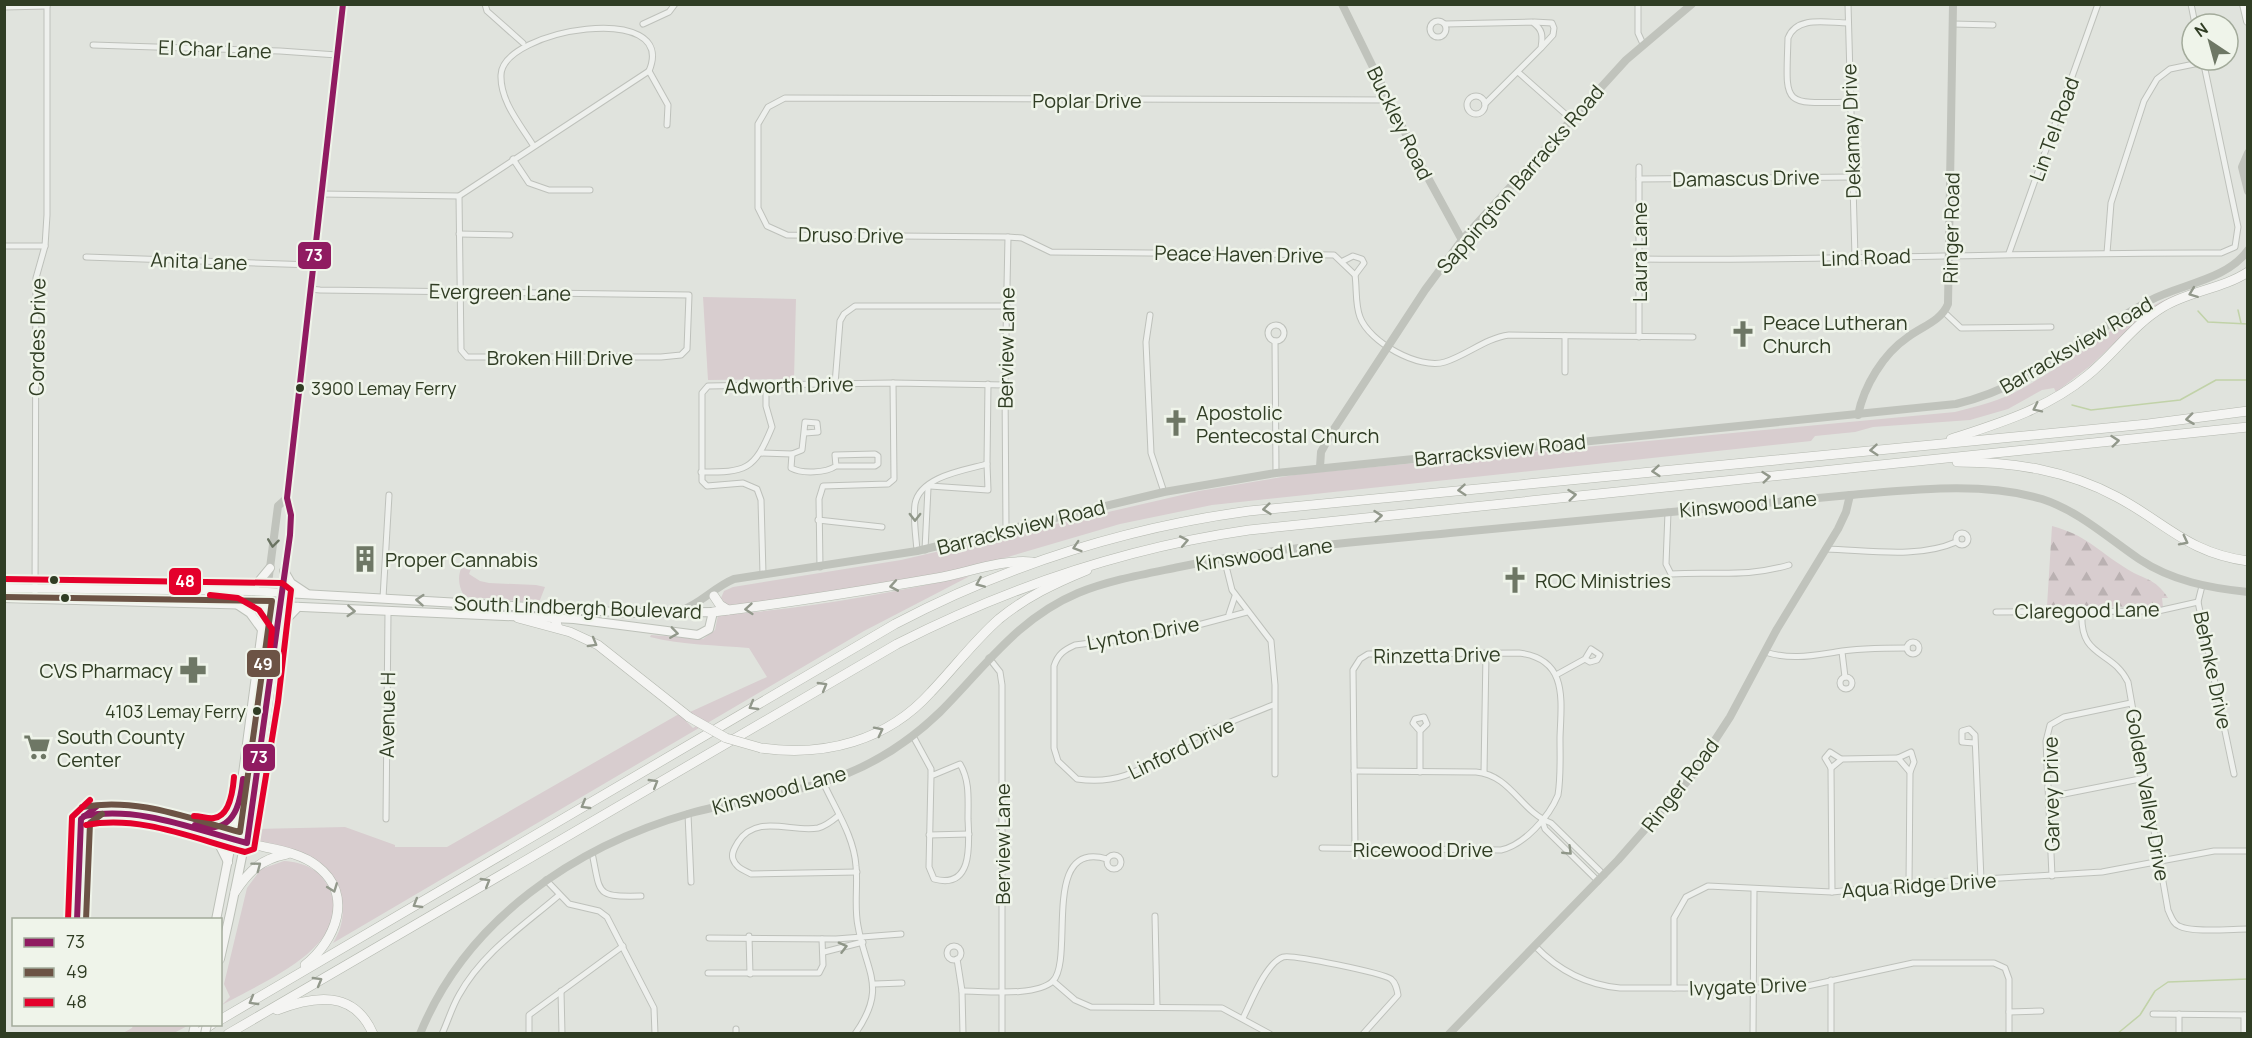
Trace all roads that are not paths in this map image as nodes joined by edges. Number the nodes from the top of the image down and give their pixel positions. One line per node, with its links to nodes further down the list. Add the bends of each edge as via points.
1 (343, 4): 24 (street)
2 (485, 4): 20 (street, via 487,11)
3 (675, 4): 26 (street, via 669,12 641,22 652,42)
4 (1342, 4): 30 (street, Buckley Road)
5 (1638, 4): 21 (street, via 1638,33)
6 (1692, 4): 21 (street, Sappington Barracks Road)
7 (1848, 4): 15 (street, Dekamay Drive)
8 (1953, 4): 17 (street, Ringer Road)
9 (2098, 4): 52 (street, Lin Tel Road)
10 (2244, 4): 13 (main road)
11 (47, 5): 12 (street); 50 (street, Cordes Drive)
12 (4, 7)
13 (2247, 21)
14 (1532, 22): 16 (street); 23 (street, via 1543,37); 23 (street, via 1552,23 1554,28)
15 (1848, 23): 31 (street, Dekamay Drive); 31 (street, via 1801,23 1790,31 1786,86 1795,100 1803,104)
16 (1445, 24)
17 (1953, 24): 18 (street); 54 (street, Ringer Road)
18 (1993, 25)
19 (556, 27): 20 (street)
20 (523, 43): 35 (street, via 506,60 500,73 501,85 507,104)
21 (1643, 44): 33 (street, Sappington Barracks Road)
22 (93, 45): 24 (street, El Char Lane)
23 (1540, 48): 27 (street)
24 (337, 55): 43 (street)
25 (2180, 67): 53 (street, via 2157,79 2144,101 2111,203)
26 (649, 70): 34 (street, via 668,105); 35 (street)
27 (1518, 72): 32 (street); 33 (street)
28 (2206, 72): 53 (street, Lind Road, via 2238,227 2235,248 2221,254)
29 (785, 98): 30 (street, Poplar Drive); 47 (street, Druso Drive, via 768,107 758,124 758,208 767,226 787,234)
30 (1389, 100): 48 (street, Buckley Road)
31 (1850, 102): 39 (street, Dekamay Drive)
32 (1485, 104)
33 (1571, 119): 48 (street, Sappington Barracks Road)
34 (667, 125)
35 (533, 145): 37 (street)
36 (2247, 153): 42 (street, via 2242,167)
37 (513, 159): 41 (street, via 529,183 549,190); 44 (street)
38 (1640, 167): 40 (street, Laura Lane)
39 (1852, 177): 40 (street, Damascus Drive); 56 (street, Dekamay Drive)
40 (1640, 179): 57 (street, Laura Lane)
41 (590, 190)
42 (2247, 192)
43 (321, 194): 44 (street); 59 (street)
44 (459, 196): 45 (street, Broken Hill Drive)
45 (459, 234): 46 (street); 63 (street, Broken Hill Drive)
46 (510, 235)
47 (1008, 237): 58 (street, Peace Haven Drive, via 1022,238 1051,252 1334,255); 65 (street, Berview Lane)
48 (1462, 240): 73 (street, Sappington Barracks Road)
49 (4, 246): 50 (street)
50 (45, 246): 117 (street, Cordes Drive, via 36,278)
51 (2247, 250): 81 (street, Barracksview Road, via 2229,268 2152,300 2008,388 1948,406)
52 (2009, 253): 53 (street, Lind Road); 54 (street, Lind Road)
53 (2107, 253)
54 (1951, 255): 56 (street, Lind Road); 66 (street, Ringer Road, via 1950,292)
55 (86, 257): 59 (street, Anita Lane)
56 (1855, 258): 57 (street, Lind Road)
57 (1639, 259): 70 (street, Laura Lane)
58 (1343, 261): 61 (street, Peace Haven Drive); 61 (street, via 1353,256 1362,259 1364,263)
59 (313, 265): 62 (street)
60 (2247, 272): 84 (highway, one-way to 84, via 2181,297 2158,311 2087,376 2050,401 2011,419)
61 (1355, 275): 73 (street, via 1360,318 1371,334)
62 (310, 290): 63 (street, Evergreen Lane); 97 (street)
63 (459, 292): 64 (street, Evergreen Lane); 64 (street, Broken Hill Drive, via 461,350 467,357 681,355 687,349)
64 (689, 295)
65 (1006, 306): 76 (street, via 871,304 850,308 840,321); 79 (street, Berview Lane)
66 (1944, 312): 68 (street, via 1961,328); 81 (street, Ringer Road, via 1892,352 1868,387)
67 (1150, 315): 94 (street, via 1146,342 1151,453)
68 (2052, 327)
69 (1565, 336): 70 (street); 73 (street, via 1497,337 1435,364 1417,362); 74 (street)
70 (1639, 337): 71 (street)
71 (1693, 337)
72 (1275, 341): 92 (street)
73 (1388, 346): 90 (street, Sappington Barracks Road, via 1322,449)
74 (1565, 372)
75 (893, 383): 76 (street, Adworth Drive); 77 (street, Adworth Drive); 99 (street, via 894,479 888,484 824,486)
76 (835, 384): 78 (street, Adworth Drive)
77 (988, 384): 79 (street, Adworth Drive); 88 (street)
78 (766, 385): 85 (street, via 772,427); 91 (street, Adworth Drive, via 704,389)
79 (1005, 385): 101 (street, Berview Lane)
80 (2247, 411): 84 (highway, one-way to 84)
81 (1858, 415): 90 (street, Barracksview Road)
82 (2247, 427): 87 (highway, one-way to 82)
83 (805, 433): 86 (street, via 802,450)
84 (1932, 445): 108 (highway, one-way to 108, via 1249,511 1127,534)
85 (760, 453): 86 (street); 91 (street, via 747,468 735,472)
86 (792, 454): 89 (street, via 791,468 795,470 823,471)
87 (1911, 462): 105 (highway, one-way to 87, via 1280,526); 107 (highway, one-way to 107, via 2005,463 2060,474 2118,497 2199,548)
88 (987, 464): 93 (street, via 940,478); 93 (street, via 988,490)
89 (836, 466): 89 (street, via 835,455 878,456 875,466)
90 (1320, 467): 92 (street, Barracksview Road)
91 (700, 472): 113 (street, via 707,486 743,483 757,489 761,500)
92 (1276, 473): 94 (street, Barracksview Road)
93 (928, 486): 104 (street); 104 (street, one-way to 104, via 915,502)
94 (1164, 492): 101 (street, Barracksview Road)
95 (389, 495): 127 (street)
96 (1850, 495): 98 (street, Kinswood Lane); 103 (street, Ringer Road, via 1846,512); 115 (street, Kinswood Lane, via 1943,490 2012,493 2042,500 2092,525 2141,560)
97 (287, 498): 111 (street, one-way to 111, via 278,506); 112 (street, via 291,506)
98 (1668, 512): 106 (street, Kinswood Lane); 109 (street, via 1666,564 1671,574 1744,575)
99 (818, 520): 100 (street); 110 (street)
100 (882, 527)
101 (1006, 531): 104 (street, Barracksview Road)
102 (1956, 542): 103 (street, via 1937,549)
103 (1826, 549): 147 (street, Ringer Road)
104 (921, 551): 110 (street, Barracksview Road)
105 (1127, 553): 144 (highway, one-way to 105, bridge, via 598,645 689,717 726,738 761,748 815,751 876,733 922,702 1007,612 1046,588); 236 (highway, one-way to 105, via 897,644 1010,591)
106 (1224, 558): 124 (street); 150 (street, Kinswood Lane, via 1126,578 1074,594 1025,623)
107 (2247, 561)
108 (1034, 562): 133 (highway, one-way to 133, via 1017,561 807,601); 220 (highway, one-way to 220, via 895,624)
109 (1789, 565)
110 (820, 567): 113 (street, Barracksview Road)
111 (270, 568): 118 (main road); 119 (street)
112 (284, 571): 120 (street); 122 (main road, via 291,582)
113 (763, 574): 114 (street, Barracksview Road)
114 (721, 585): 123 (street); 135 (street, Barracksview Road, via 693,606)
115 (2202, 586): 121 (street, Kinswood Lane); 128 (street)
116 (4, 588): 117 (main road, South Lindbergh Boulevard)
117 (35, 588): 118 (main road, South Lindbergh Boulevard); 126 (street, Cordes Drive)
118 (251, 591): 119 (main road, South Lindbergh Boulevard)
119 (267, 591): 120 (main road, South Lindbergh Boulevard); 130 (main road)
120 (282, 592): 122 (main road, South Lindbergh Boulevard); 131 (main road)
121 (2247, 592)
122 (307, 593): 127 (main road, South Lindbergh Boulevard)
123 (714, 596): 133 (highway); 136 (street)
124 (1235, 596): 137 (street); 141 (street)
125 (4, 598): 126 (main road, South Lindbergh Boulevard)
126 (35, 598): 129 (main road, South Lindbergh Boulevard)
127 (383, 598): 140 (main road, South Lindbergh Boulevard, one-way to 127)
128 (2198, 602): 139 (street, Claregood Lane, via 2158,611); 168 (street, Behnke Drive)
129 (238, 604): 130 (main road, South Lindbergh Boulevard); 145 (main road)
130 (266, 605): 131 (main road, South Lindbergh Boulevard); 145 (main road)
131 (280, 606): 132 (main road, South Lindbergh Boulevard); 143 (main road)
132 (298, 607): 134 (main road, South Lindbergh Boulevard, one-way to 134); 143 (main road)
133 (728, 610): 136 (highway)
134 (388, 612): 142 (main road, South Lindbergh Boulevard); 176 (street, Avenue H)
135 (676, 612): 136 (main road, South Lindbergh Boulevard); 140 (main road, South Lindbergh Boulevard)
136 (713, 612): 140 (main road, South Lindbergh Boulevard, one-way to 136, via 698,635 709,629)
137 (1247, 612): 141 (street, Lynton Drive); 155 (street, via 1271,641)
138 (1996, 612): 139 (street, Claregood Lane)
139 (2082, 612): 154 (street, Golden Valley Drive, via 2084,638 2097,654 2123,672)
140 (553, 614): 142 (main road, South Lindbergh Boulevard); 144 (highway)
141 (1228, 615): 161 (street, Lynton Drive, via 1175,632 1075,645 1065,650 1054,666 1053,736)
142 (518, 618): 144 (highway)
143 (278, 628): 182 (main road)
144 (558, 628)
145 (262, 631): 173 (main road)
146 (1907, 648): 148 (street)
147 (1766, 652): 148 (street, via 1785,658); 193 (street, Ringer Road, via 1701,763)
148 (1842, 652): 153 (street)
149 (1486, 653): 152 (street, Rinzetta Drive, via 1537,656); 163 (street, Rinzetta Drive, via 1368,654 1360,658 1353,670); 166 (street)
150 (989, 658): 157 (street, Kinswood Lane, via 943,710); 227 (street, Berview Lane, via 1000,672 1002,685)
151 (1586, 659): 152 (street)
152 (1556, 675): 177 (street, Ricewood Drive, via 1561,694 1559,786 1553,807)
153 (1845, 677)
154 (2131, 703): 170 (street, Golden Valley Drive); 172 (street, Garvey Drive, via 2064,717 2050,725 2046,741)
155 (1273, 705): 161 (street, Linford Drive, via 1203,734 1143,769 1114,780 1077,779); 167 (street)
156 (1420, 731): 164 (street)
157 (913, 736): 169 (street); 171 (street, Kinswood Lane, via 875,762)
158 (1974, 743): 195 (street)
159 (1898, 758): 160 (street); 165 (street); 165 (street, via 1911,752 1914,762)
160 (1841, 759): 162 (street); 162 (street, via 1827,754 1825,758)
161 (1058, 761)
162 (1831, 768): 200 (street)
163 (1354, 771): 164 (street); 184 (street, Rinzetta Drive)
164 (1420, 772): 166 (street)
165 (1910, 772): 197 (street)
166 (1484, 773): 177 (street, via 1500,780)
167 (1275, 774)
168 (2234, 774)
169 (931, 776): 180 (street, via 960,764 968,779); 181 (street)
170 (2145, 778): 172 (street); 189 (street, Golden Valley Drive)
171 (823, 782): 174 (street, Kinswood Lane); 175 (street)
172 (2049, 797): 192 (street, Garvey Drive)
173 (239, 804): 178 (main road, via 229,818); 190 (main road)
174 (688, 814): 186 (street, Kinswood Lane, via 630,834); 196 (street)
175 (838, 816): 191 (street, via 849,834); 191 (street, via 816,828 799,830 775,824 744,835 734,851 734,863 751,874)
176 (386, 819)
177 (1542, 820): 184 (street, Ricewood Drive, via 1517,845 1501,850); 193 (street, via 1551,823)
178 (214, 827)
179 (205, 833): 190 (main road, via 220,846)
180 (969, 834): 181 (street); 181 (street, via 969,858 964,868 956,877 942,881 934,879 929,867)
181 (929, 835)
182 (247, 843): 187 (highway); 199 (main road)
183 (1322, 848): 184 (street, Ricewood Drive)
184 (1355, 849)
185 (2247, 851): 189 (street, Aqua Ridge Drive, via 2214,851)
186 (592, 853): 194 (street, Kinswood Lane); 202 (street, via 595,879 602,892 612,897)
187 (289, 854): 199 (highway, one-way to 187, via 257,865); 220 (highway, one-way to 220, via 318,866 329,878 336,894 337,914 325,946)
188 (1107, 859): 219 (street, via 1093,856 1084,860 1068,879 1061,906 1058,973)
189 (2160, 861): 192 (street, Aqua Ridge Drive); 205 (street, Golden Valley Drive, via 2168,910 2178,926)
190 (228, 862): 204 (main road)
191 (856, 872): 210 (street)
192 (2052, 876): 195 (street, Aqua Ridge Drive)
193 (1601, 878): 212 (street, Ringer Road)
194 (546, 880): 201 (street); 239 (street, Kinswood Lane, via 498,918 465,953 439,991)
195 (1981, 880): 197 (street, Aqua Ridge Drive)
196 (691, 882)
197 (1909, 884): 200 (street, Aqua Ridge Drive)
198 (1754, 889): 200 (street, Aqua Ridge Drive); 223 (street, Aqua Ridge Drive, via 1708,886 1686,897 1674,918); 224 (street)
199 (236, 892): 213 (main road)
200 (1832, 892)
201 (558, 896): 211 (street, via 568,904 599,911 607,917); 240 (street, via 487,957 459,994)
202 (641, 896)
203 (1155, 916): 228 (street)
204 (216, 918)
205 (2247, 929)
206 (901, 934): 210 (street)
207 (749, 936): 208 (street); 209 (street); 217 (street)
208 (709, 938)
209 (822, 939): 210 (street); 214 (street)
210 (862, 939): 214 (street, one-way to 210); 222 (street)
211 (622, 946): 225 (street); 243 (street, via 654,1008)
212 (1535, 946): 223 (street, Ivygate Drive, via 1568,973 1594,983 1620,988); 249 (street, Ringer Road)
213 (222, 951)
214 (824, 952): 217 (street, via 819,973)
215 (957, 959): 226 (street)
216 (708, 973): 217 (street)
217 (750, 974)
218 (1831, 980): 224 (street, Ivygate Drive, via 1798,988); 230 (street, Ivygate Drive, via 1913,963 1994,963 2005,968 2009,979); 251 (street)
219 (1053, 981): 227 (street, via 1032,990); 228 (street, via 1075,1000 1091,1007)
220 (285, 982): 235 (highway, one-way to 235)
221 (902, 983): 222 (street)
222 (875, 984): 244 (street, via 867,1015)
223 (1674, 988): 224 (street, Ivygate Drive)
224 (1753, 989): 250 (street)
225 (561, 991): 241 (street, via 529,1015); 242 (street)
226 (962, 991): 227 (street); 245 (street)
227 (1002, 991): 246 (street, Berview Lane)
228 (1157, 1007): 234 (street, via 1222,1008)
229 (2041, 1011): 230 (street)
230 (2009, 1012): 252 (street)
231 (2153, 1014): 232 (street)
232 (2179, 1014): 233 (street); 253 (street)
233 (2246, 1015): 254 (street)
234 (1243, 1018): 247 (street); 248 (street, via 1267,972 1276,961 1292,956 1377,974 1396,984 1398,995)
235 (222, 1019)
236 (249, 1021): 237 (highway); 238 (highway, via 303,1000 322,998 348,1005 362,1015)
237 (228, 1034)
238 (373, 1034)
239 (420, 1034)
240 (442, 1034)
241 (529, 1034)
242 (561, 1034)
243 (655, 1034)
244 (855, 1034)
245 (963, 1034)
246 (1002, 1034)
247 (1270, 1034)
248 (1363, 1034)
249 (1449, 1034)
250 (1753, 1034)
251 (1831, 1034)
252 (2008, 1034)
253 (2179, 1034)
254 (2244, 1034)

